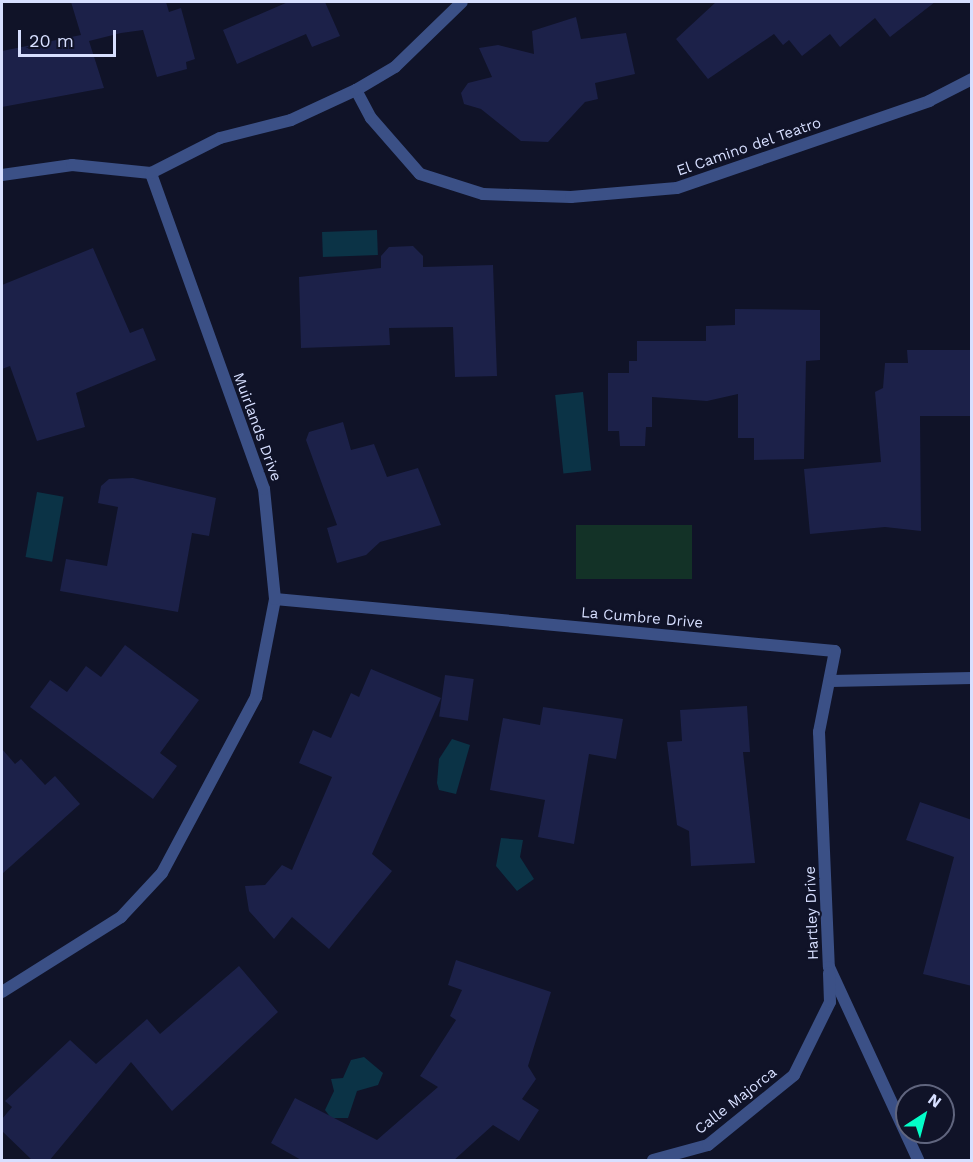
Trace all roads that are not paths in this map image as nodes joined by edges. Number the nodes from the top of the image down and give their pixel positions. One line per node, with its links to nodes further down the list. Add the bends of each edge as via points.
1 (462, 2): 3 (street, via 395,67)
2 (972, 79): 3 (street, El Camino del Teatro, via 929,101 677,188 571,197 483,194 420,174 370,118)
3 (356, 90): 4 (street, via 291,120 220,138)
4 (151, 172): 5 (street, via 72,165); 6 (street, Muirlands Drive, via 264,489)
5 (2, 175)
6 (275, 599): 8 (street, La Cumbre Drive, via 835,651); 10 (street, Muirlands Drive, via 256,697 162,873 121,917)
7 (972, 678): 8 (street)
8 (831, 681): 9 (street, Hartley Drive, via 819,732)
9 (829, 968): 11 (street, Calle Majorca, via 830,1002 794,1075 708,1145); 12 (street, Hartley Drive)
10 (2, 992)
11 (653, 1161)
12 (918, 1161)

